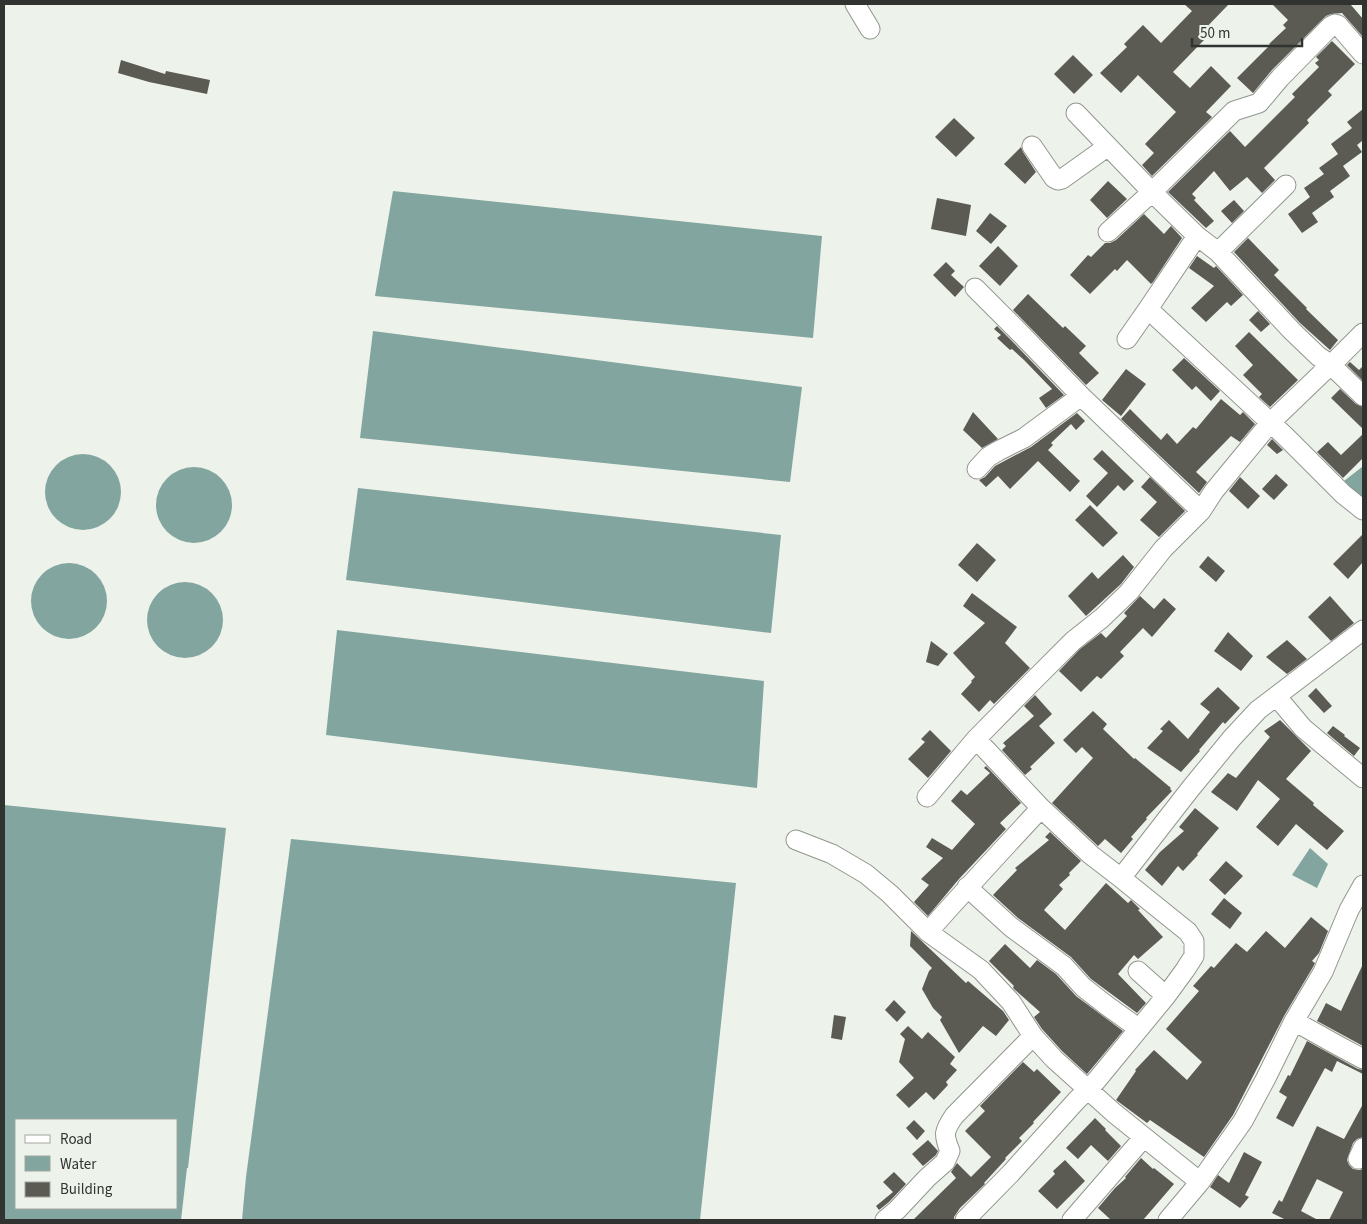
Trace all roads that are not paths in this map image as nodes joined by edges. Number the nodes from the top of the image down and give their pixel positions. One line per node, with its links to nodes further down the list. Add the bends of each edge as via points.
1 (855, 4): 2 (street)
2 (870, 29)
3 (1363, 54): 8 (street, via 1334,24 1259,103 1234,111)
4 (1076, 113): 6 (street)
5 (1032, 146): 6 (street, via 1058,180)
6 (1108, 147): 8 (street)
7 (1286, 185): 11 (street)
8 (1152, 192): 9 (street); 10 (street)
9 (1108, 232)
10 (1197, 236): 11 (street); 13 (street)
11 (1218, 252): 16 (street, via 1292,331)
12 (975, 288): 17 (street)
13 (1148, 309): 15 (street); 19 (street)
14 (1363, 333): 16 (street)
15 (1127, 339)
16 (1331, 365): 18 (street); 19 (street)
17 (1081, 396): 20 (street, via 1024,438 993,454); 22 (street)
18 (1363, 396)
19 (1270, 423): 21 (street); 22 (street, via 1214,490)
20 (977, 469)
21 (1363, 510)
22 (1201, 511): 25 (street, via 1163,549 1129,592 1073,641)
23 (1363, 630): 24 (street)
24 (1277, 697): 26 (street, via 1303,728); 30 (street, via 1258,710 1232,738)
25 (976, 739): 27 (street); 28 (street)
26 (1363, 778)
27 (926, 797)
28 (1040, 808): 30 (street); 32 (street)
29 (796, 840): 34 (street, via 832,854 866,874)
30 (1121, 878): 36 (street, via 1188,932 1194,941 1194,956)
31 (1363, 885): 33 (street)
32 (967, 887): 34 (street); 38 (street, via 1011,927)
33 (1356, 914): 37 (street)
34 (928, 932): 39 (street, via 981,970 1011,1002)
35 (1138, 971): 36 (street)
36 (1166, 996): 38 (street)
37 (1294, 1021): 40 (street); 43 (street, via 1243,1121)
38 (1138, 1028): 41 (street)
39 (1033, 1036): 41 (street); 44 (street, via 954,1116 946,1128 950,1151 945,1162)
40 (1363, 1058)
41 (1088, 1089): 42 (street); 45 (street)
42 (1144, 1137): 43 (street); 46 (street)
43 (1200, 1182): 47 (street)
44 (885, 1220)
45 (964, 1220)
46 (1072, 1220)
47 (1168, 1220)

